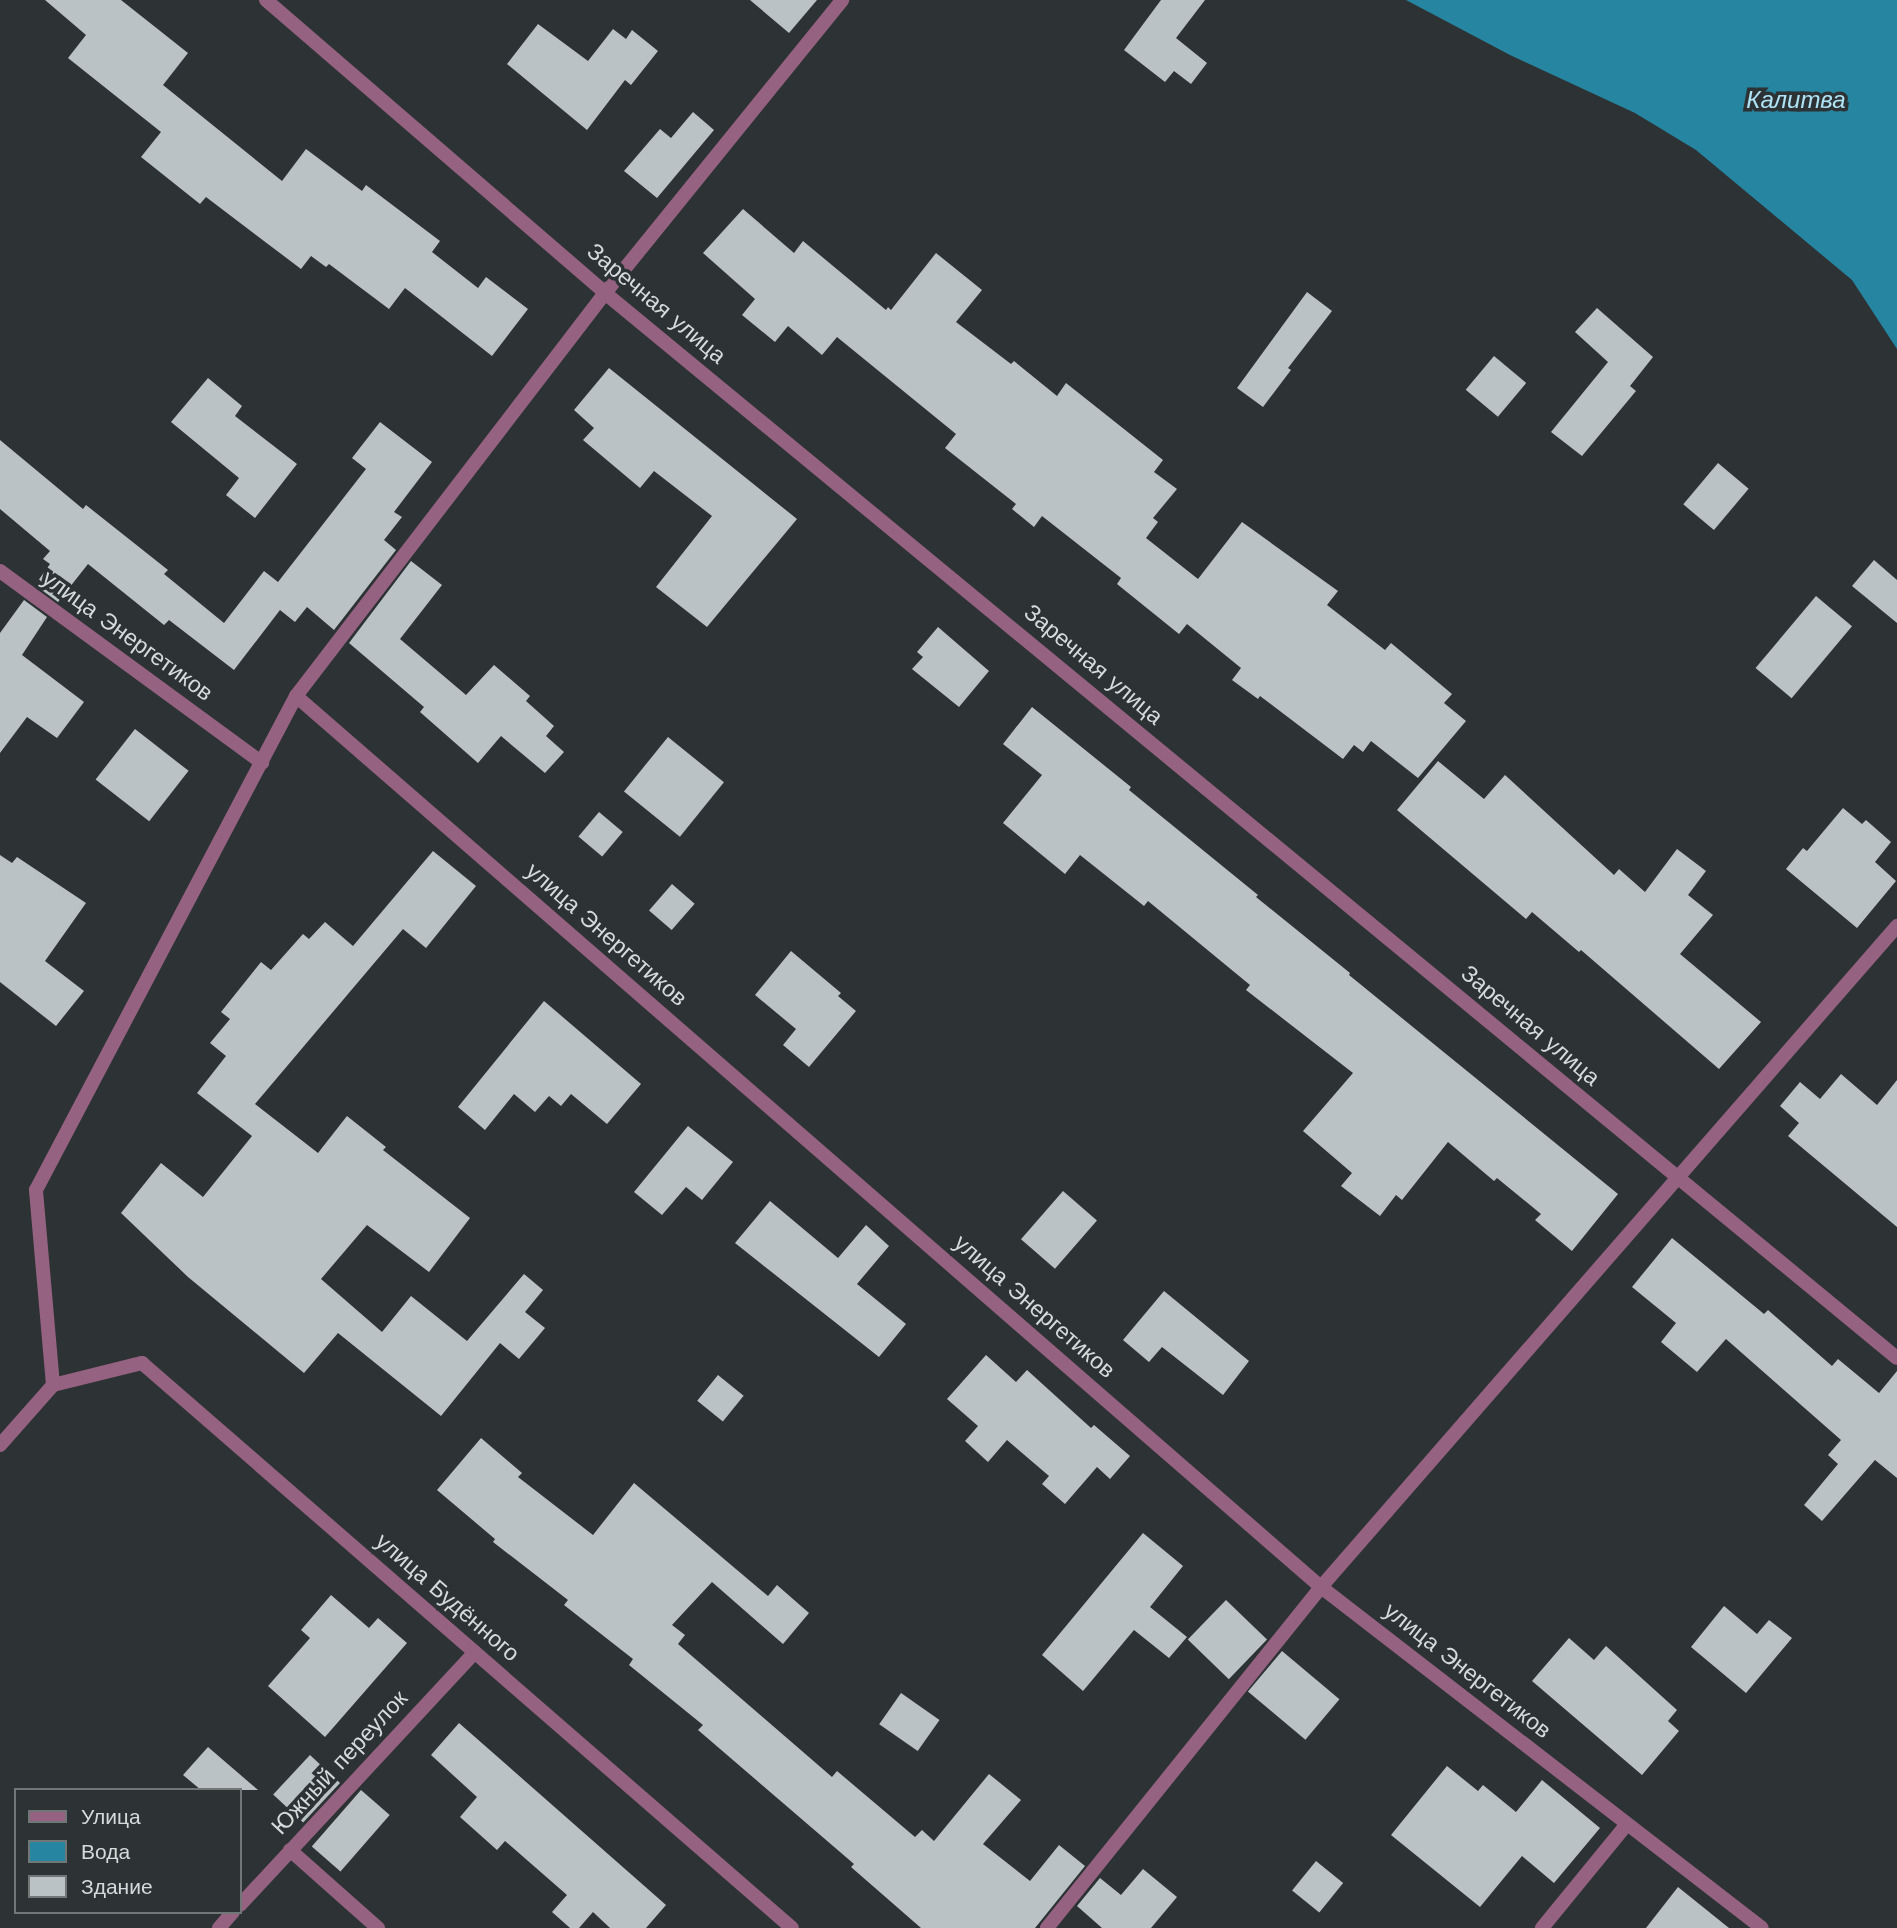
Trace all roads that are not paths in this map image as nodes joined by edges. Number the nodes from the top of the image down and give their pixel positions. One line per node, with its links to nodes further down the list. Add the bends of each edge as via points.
1 (266, 0): 3 (street, Заречная улица)
2 (842, 0): 3 (street)
3 (605, 293): 5 (street); 8 (street, Заречная улица)
4 (0, 571): 6 (street, улица Энергетиков)
5 (296, 696): 6 (street); 12 (street, улица Энергетиков)
6 (262, 763): 10 (street, via 36,1191)
7 (1897, 926): 8 (street)
8 (1678, 1177): 9 (street, Заречная улица); 12 (street)
9 (1897, 1358)
10 (53, 1385): 11 (street); 13 (street, улица Будённого, via 142,1363)
11 (2, 1438)
12 (1321, 1587): 14 (street, улица Энергетиков); 21 (street)
13 (475, 1652): 15 (street, Южный переулок); 20 (street, улица Будённого)
14 (1627, 1824): 22 (street); 23 (street, улица Энергетиков)
15 (290, 1850): 16 (street, Южный переулок); 19 (street)
16 (242, 1903)
17 (231, 1914): 18 (street)
18 (219, 1928)
19 (378, 1928)
20 (792, 1928)
21 (1047, 1928)
22 (1542, 1928)
23 (1762, 1928)

